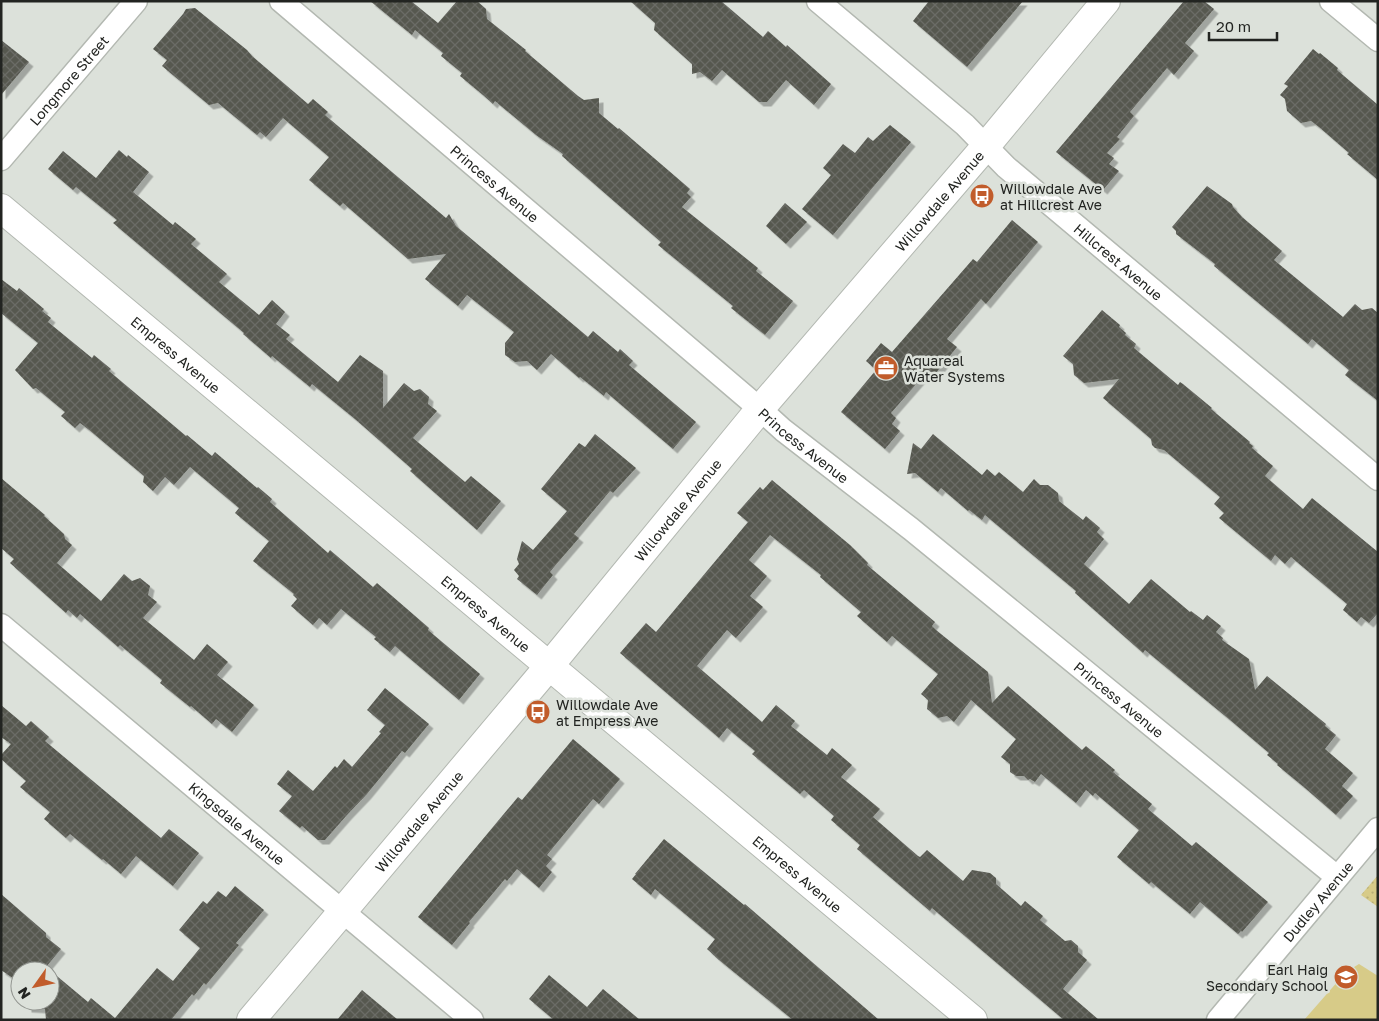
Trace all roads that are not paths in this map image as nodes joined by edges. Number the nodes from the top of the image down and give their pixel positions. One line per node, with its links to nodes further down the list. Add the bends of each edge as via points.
1 (136, 1): 8 (street, Longmore Street)
2 (281, 1): 10 (street, Princess Avenue)
3 (818, 1): 7 (street, Hillcrest Avenue)
4 (1106, 1): 7 (street, Willowdale Avenue)
5 (1331, 1): 6 (street)
6 (1378, 40)
7 (986, 146): 10 (street, Willowdale Avenue); 11 (street, Hillcrest Avenue)
8 (1, 159)
9 (1, 208): 13 (street, Empress Avenue)
10 (760, 409): 13 (street, Willowdale Avenue); 15 (street, Princess Avenue)
11 (1378, 479)
12 (1, 625): 16 (street, Kingsdale Avenue)
13 (550, 665): 16 (street, Willowdale Avenue); 19 (street, Empress Avenue)
14 (1378, 829): 15 (street, Dudley Avenue)
15 (1337, 877): 20 (street, Dudley Avenue)
16 (342, 911): 17 (street, Willowdale Avenue); 18 (street, Kingsdale Avenue)
17 (251, 1020)
18 (472, 1020)
19 (973, 1020)
20 (1218, 1020)

